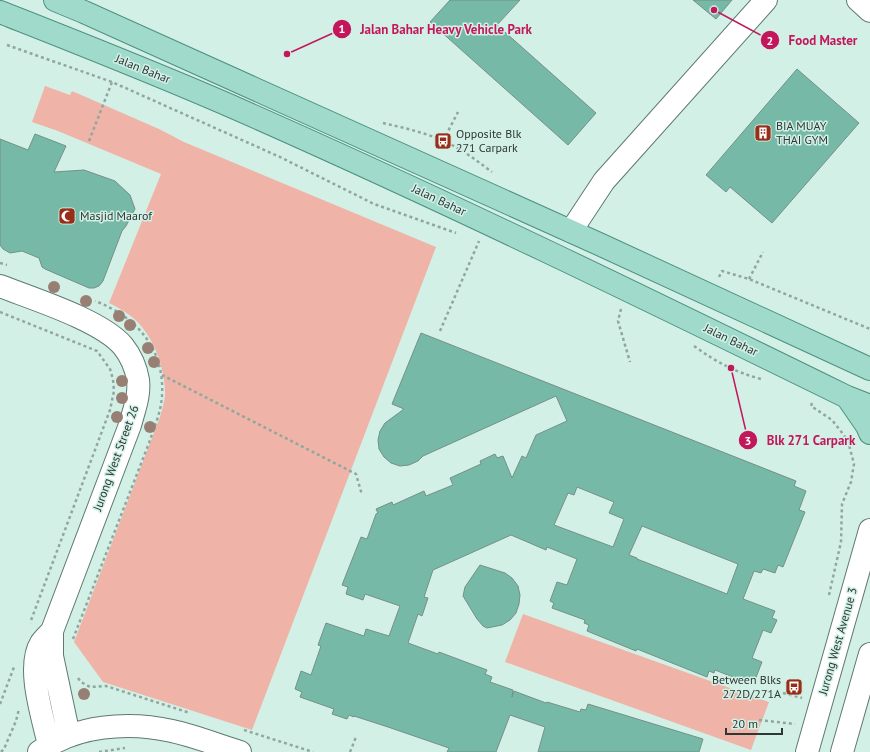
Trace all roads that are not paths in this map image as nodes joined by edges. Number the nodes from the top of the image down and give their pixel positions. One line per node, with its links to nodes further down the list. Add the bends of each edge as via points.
1 (55, 0): 6 (main road, Jalan Bahar)
2 (766, 0): 6 (street, via 604,181)
3 (858, 0): 4 (street)
4 (870, 11)
5 (0, 12): 8 (main road, Jalan Bahar, via 240,110 461,210)
6 (571, 231): 7 (main road, Jalan Bahar)
7 (599, 244): 8 (main road, via 595,258); 10 (main road, Jalan Bahar)
8 (601, 277): 13 (main road, Jalan Bahar)
9 (0, 286): 17 (street, Jurong West Street 26, via 68,313 111,335 132,359 138,380 138,399 130,425)
10 (818, 345): 11 (main road); 12 (main road, Jalan Bahar)
11 (870, 358)
12 (870, 369)
13 (847, 397): 14 (main road, Jalan Bahar); 15 (main road)
14 (870, 406)
15 (870, 433)
16 (870, 530): 22 (street, Jurong West Avenue 3)
17 (52, 631): 19 (street, Jurong West Street 26, via 52,656); 20 (street, Jurong West Street 26, via 41,644 34,671)
18 (870, 654): 23 (street)
19 (69, 736): 20 (street); 21 (street, via 101,727 144,727 171,730)
20 (44, 748)
21 (240, 752)
22 (807, 752)
23 (842, 752)

